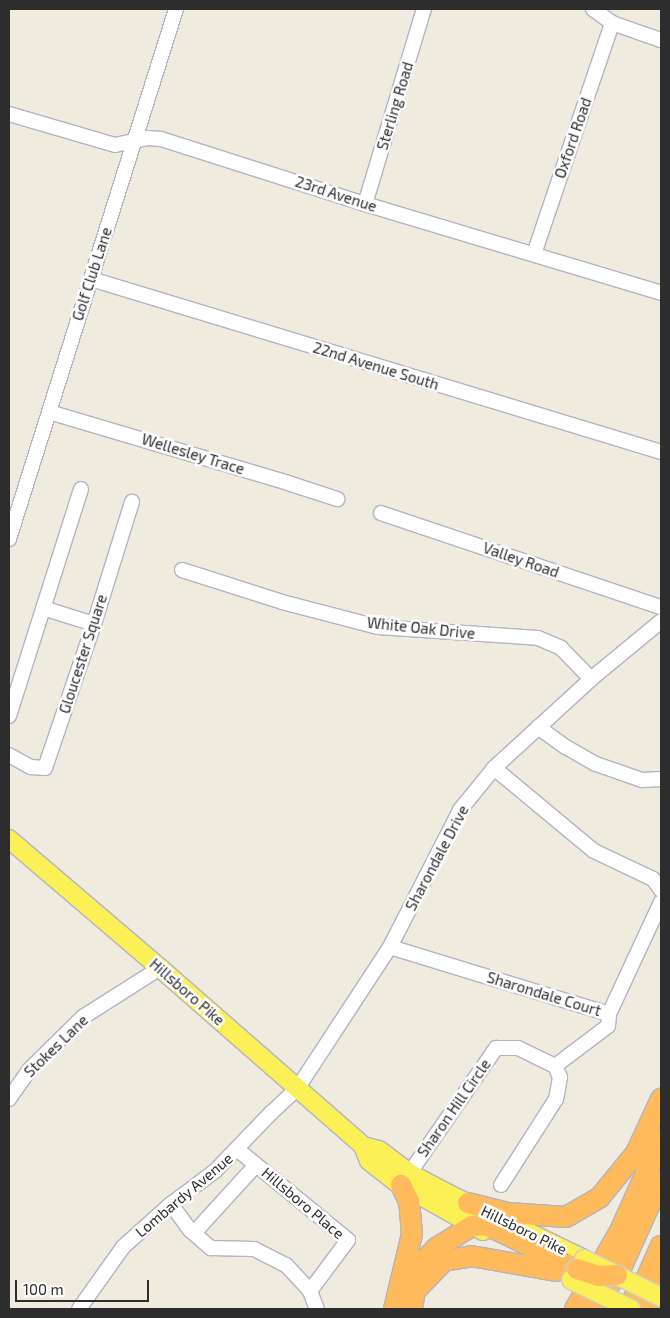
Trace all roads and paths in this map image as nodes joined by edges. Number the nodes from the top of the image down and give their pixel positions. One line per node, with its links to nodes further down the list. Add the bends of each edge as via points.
1 (176, 9): 7 (street, Golf Club Lane)
2 (424, 9): 8 (street, Sterling Road)
3 (593, 9): 4 (street)
4 (612, 23): 5 (street); 9 (street, Oxford Road)
5 (661, 40)
6 (9, 114): 7 (street, 23rd Avenue, via 116,145)
7 (135, 142): 8 (street, 23rd Avenue, via 161,139); 10 (street, Golf Club Lane)
8 (365, 204): 9 (street, 23rd Avenue)
9 (534, 254): 11 (street, 23rd Avenue)
10 (91, 279): 12 (street, Golf Club Lane); 13 (street, 22nd Avenue South)
11 (661, 293)
12 (49, 412): 15 (street, Wellesley Trace); 18 (street, Golf Club Lane)
13 (661, 452)
14 (80, 489): 21 (street)
15 (337, 499)
16 (132, 502): 23 (street, Gloucester Square)
17 (382, 513): 20 (street, Valley Road)
18 (9, 539)
19 (182, 570): 24 (street, White Oak Drive, via 282,602 378,627 538,638 561,648)
20 (661, 607)
21 (43, 608): 23 (street); 25 (street)
22 (661, 621): 24 (street, Sharondale Drive)
23 (94, 624): 27 (street, Gloucester Square, via 45,768 31,767)
24 (591, 679): 26 (street, Sharondale Drive)
25 (9, 716)
26 (538, 727): 28 (street, Sharondale Drive); 29 (street, via 596,764 642,780)
27 (9, 755)
28 (494, 768): 31 (street, via 594,851 653,879); 33 (street, Sharondale Drive, via 460,810)
29 (661, 779)
30 (9, 839): 34 (main road, Hillsboro Pike)
31 (661, 890)
32 (661, 902): 35 (street, Sharondale Court)
33 (390, 947): 35 (street, Sharondale Court); 37 (street, Sharondale Drive)
34 (160, 968): 37 (main road, Hillsboro Pike); 38 (street, Stokes Lane, via 83,1017 29,1070)
35 (609, 1014): 36 (street, via 608,1026)
36 (556, 1066): 43 (street, Sharon Hill Circle, via 518,1048 496,1048); 45 (street, via 560,1077 556,1099)
37 (297, 1089): 41 (street, Lombardy Avenue); 43 (main road, Hillsboro Pike, via 363,1146 369,1161)
38 (9, 1098)
39 (661, 1099): 46 (highway, via 636,1153 600,1198 566,1217 508,1213)
40 (661, 1139): 59 (highway, via 620,1231)
41 (238, 1150): 42 (street, Hillsboro Place); 47 (street, Lombardy Avenue)
42 (253, 1162): 49 (street, Hillsboro Place); 54 (street, Hillsboro Place, via 348,1240)
43 (405, 1179): 46 (main road, Hillsboro Pike); 48 (main road, Hillsboro Pike); 56 (highway, via 412,1234)
44 (661, 1180): 60 (highway, via 621,1268)
45 (501, 1185)
46 (468, 1203): 51 (main road, Hillsboro Pike)
47 (171, 1204): 49 (street); 57 (street, Lombardy Avenue, via 123,1247)
48 (472, 1226): 51 (highway, via 485,1225 497,1230); 56 (highway, via 436,1248 413,1272)
49 (194, 1233): 54 (street, via 211,1248 254,1249 286,1264)
50 (661, 1246): 61 (highway)
51 (572, 1270): 52 (highway, bridge, via 599,1276); 56 (highway, via 471,1256 444,1261); 62 (main road, Hillsboro Pike, bridge)
52 (617, 1275): 55 (main road, bridge)
53 (661, 1286): 63 (highway)
54 (310, 1291): 58 (street)
55 (661, 1298)
56 (401, 1304)
57 (79, 1309)
58 (316, 1309)
59 (575, 1309)
60 (593, 1309)
61 (627, 1309)
62 (631, 1309)
63 (647, 1309)

